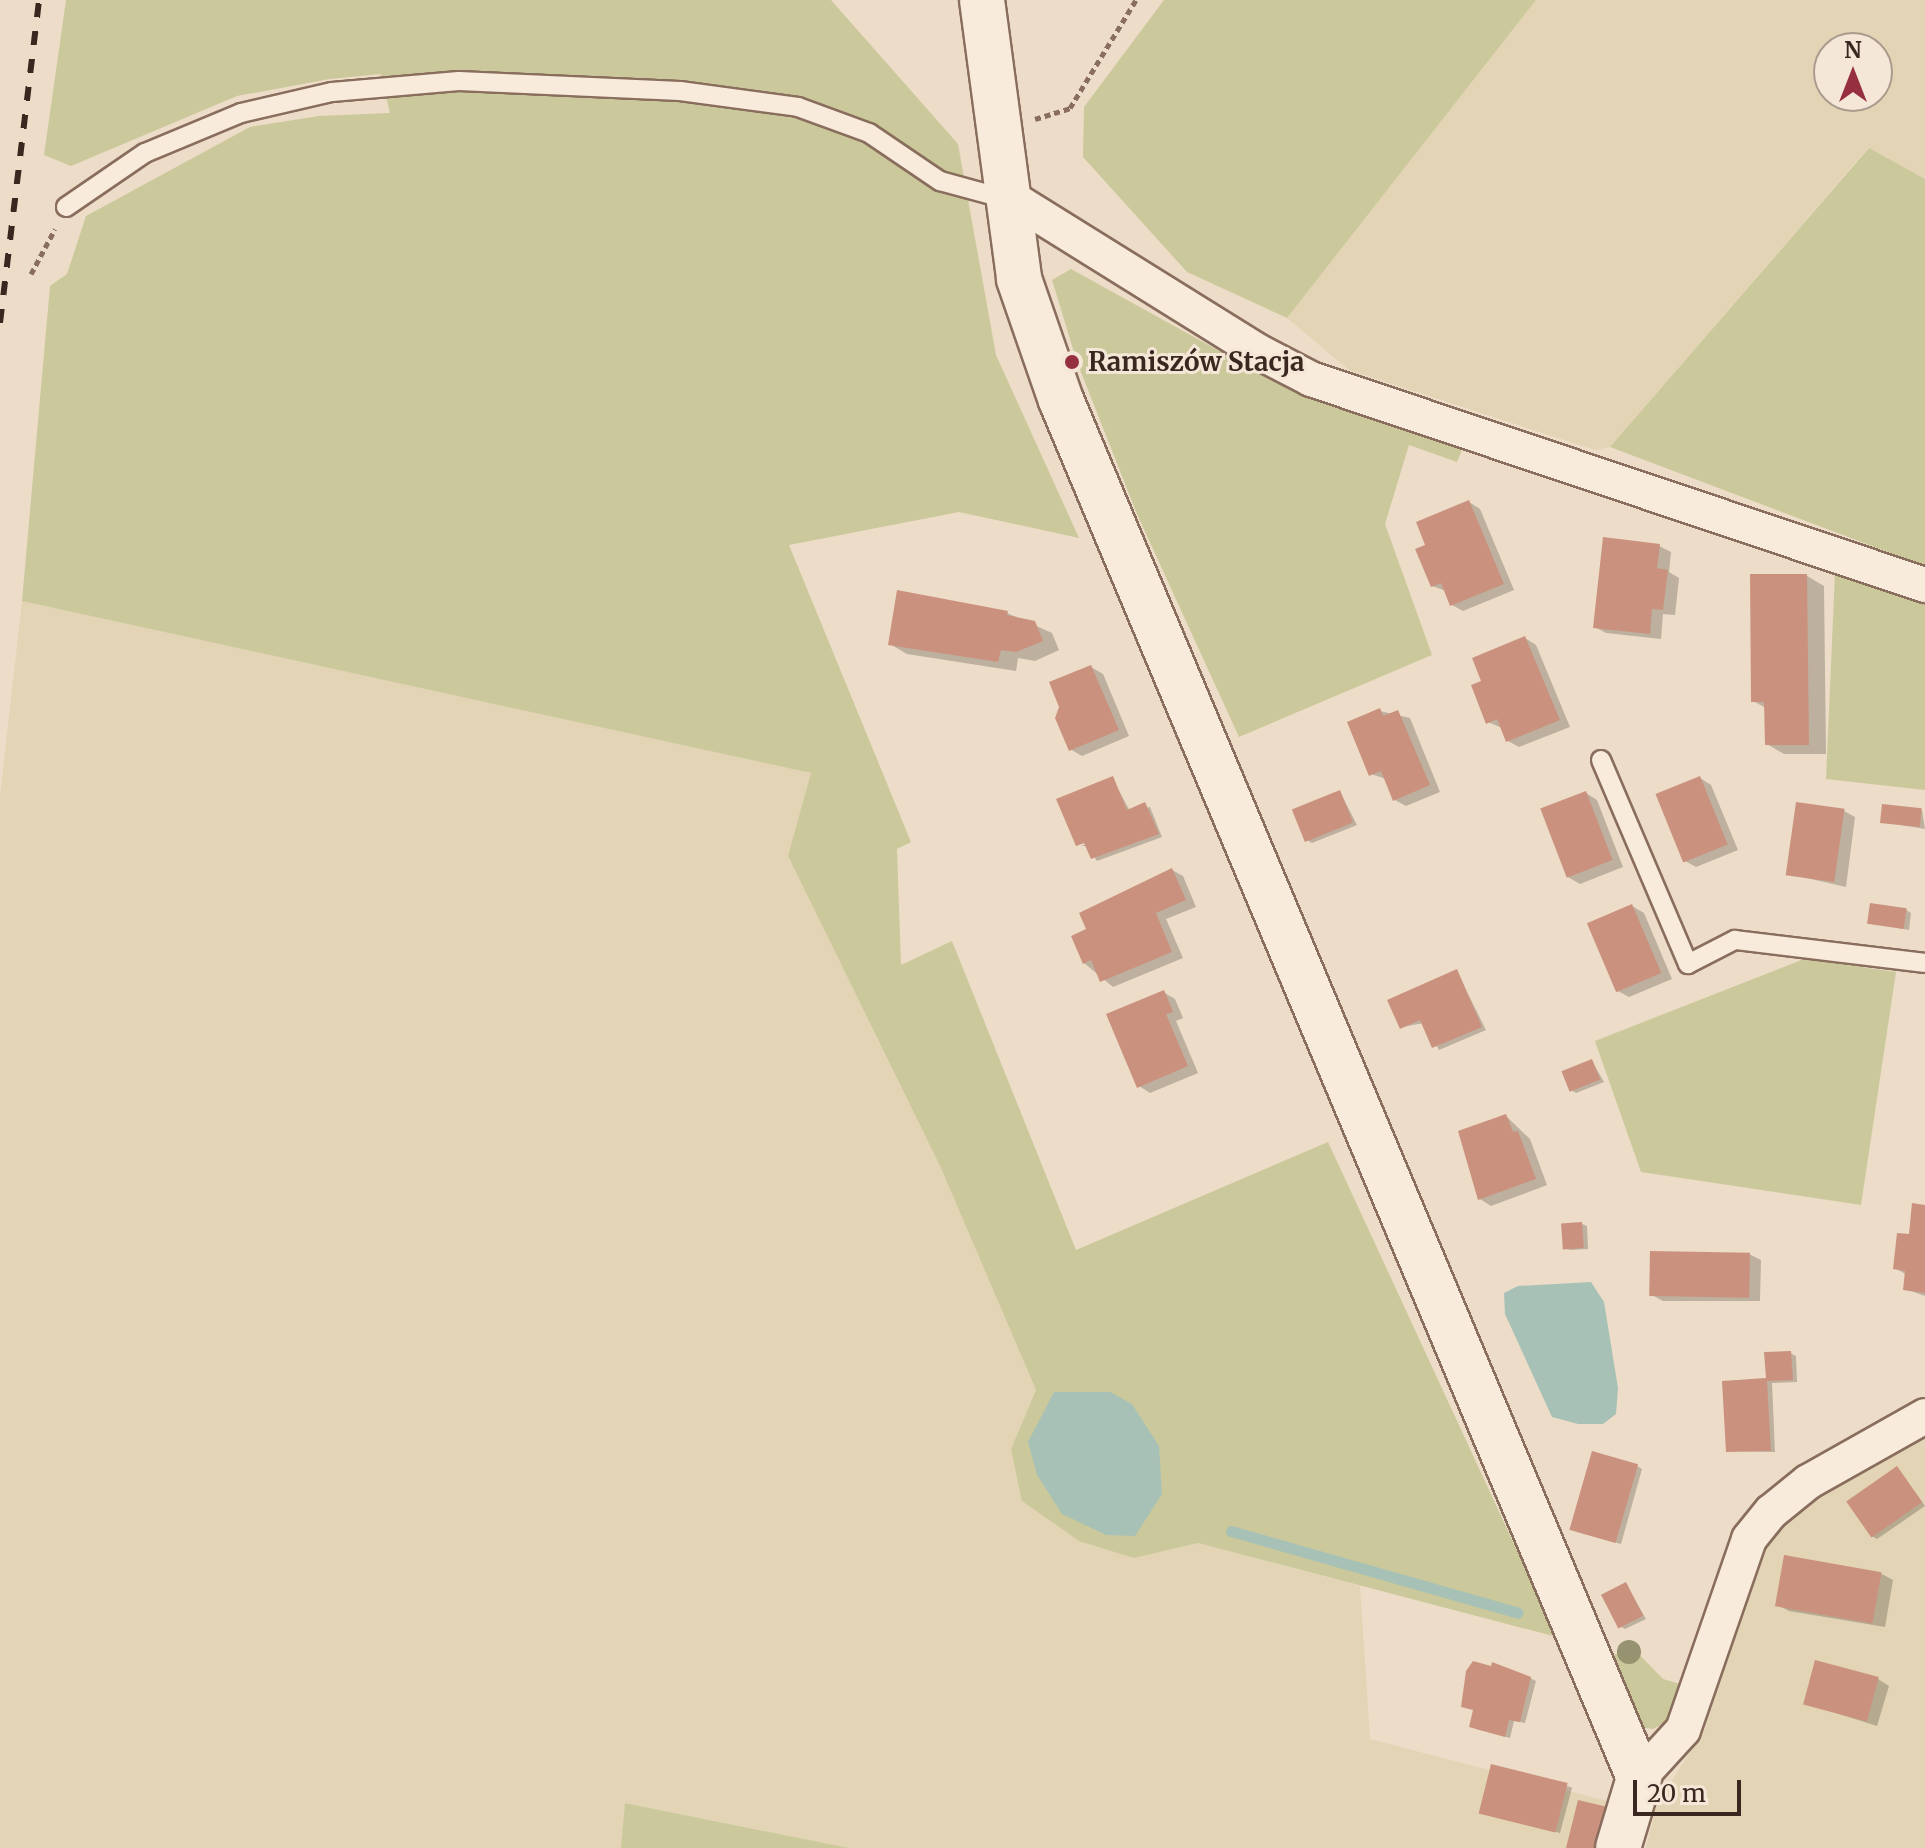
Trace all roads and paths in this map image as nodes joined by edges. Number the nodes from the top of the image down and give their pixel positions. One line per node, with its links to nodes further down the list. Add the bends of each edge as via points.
1 (982, 0): 3 (street)
2 (1136, 0): 3 (path, via 1070,108)
3 (994, 112): 4 (street)
4 (1005, 196): 5 (lane, via 940,181 869,133 798,107 652,89 459,81 332,92 241,113 145,153); 7 (street, via 1311,379); 11 (street, via 1019,279 1061,400)
5 (66, 207): 6 (path)
6 (31, 274)
7 (1925, 585)
8 (1601, 760): 9 (lane, via 1688,964 1735,940)
9 (1925, 963)
10 (1925, 1416): 11 (street, via 1808,1482 1771,1512 1749,1539 1683,1730)
11 (1639, 1778): 12 (street)
12 (1618, 1848)

